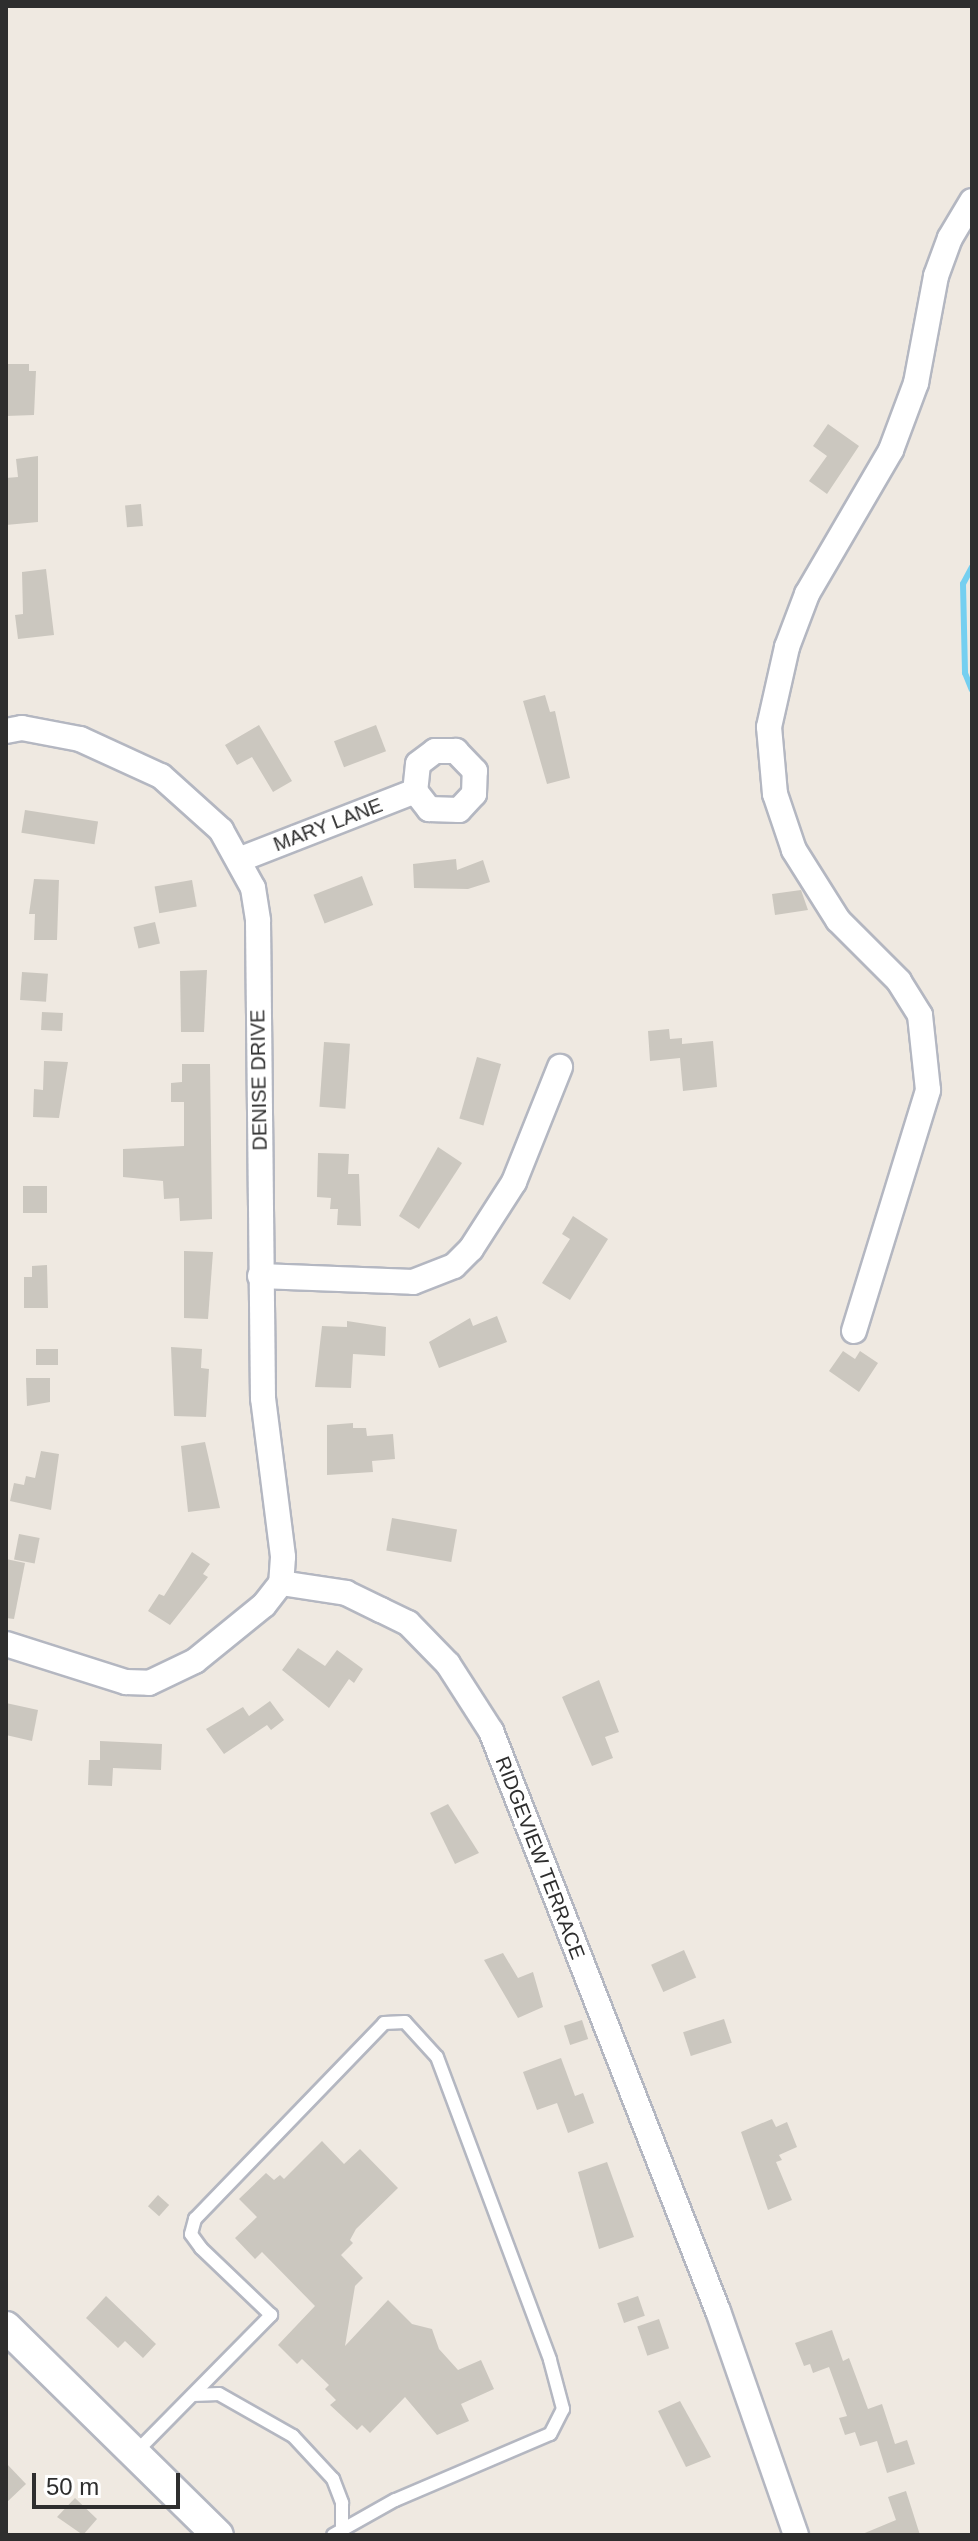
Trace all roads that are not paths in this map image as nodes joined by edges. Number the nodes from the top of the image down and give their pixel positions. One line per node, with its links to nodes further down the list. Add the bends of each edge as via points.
1 (972, 201): 7 (street, via 936,276 916,383 891,450 807,594 787,647 769,727 775,794 794,850 838,920 899,981 920,1015 928,1090)
2 (6, 731): 4 (street, DENISE DRIVE, via 56,733 152,771 202,809)
3 (415, 791): 4 (street, MARY LANE)
4 (241, 859): 6 (street, DENISE DRIVE, via 258,921)
5 (560, 1067): 6 (street, via 514,1182 454,1266 413,1282)
6 (260, 1276): 8 (street, DENISE DRIVE, via 265,1451 283,1557)
7 (854, 1331)
8 (281, 1583): 9 (street, via 247,1621 195,1661 149,1683 126,1682); 15 (street, RIDGEVIEW TERRACE, via 346,1593 408,1623 448,1664 491,1731 718,2311)
9 (6, 1644)
10 (6, 2327): 12 (street)
11 (193, 2395): 12 (lane); 13 (lane, via 219,2394 293,2436 333,2479 342,2503); 13 (lane, via 271,2315 201,2248 191,2234 195,2219 384,2023 405,2022 437,2057 550,2360 563,2409 550,2434)
12 (134, 2454): 14 (street)
13 (337, 2531)
14 (218, 2535)
15 (796, 2535)

